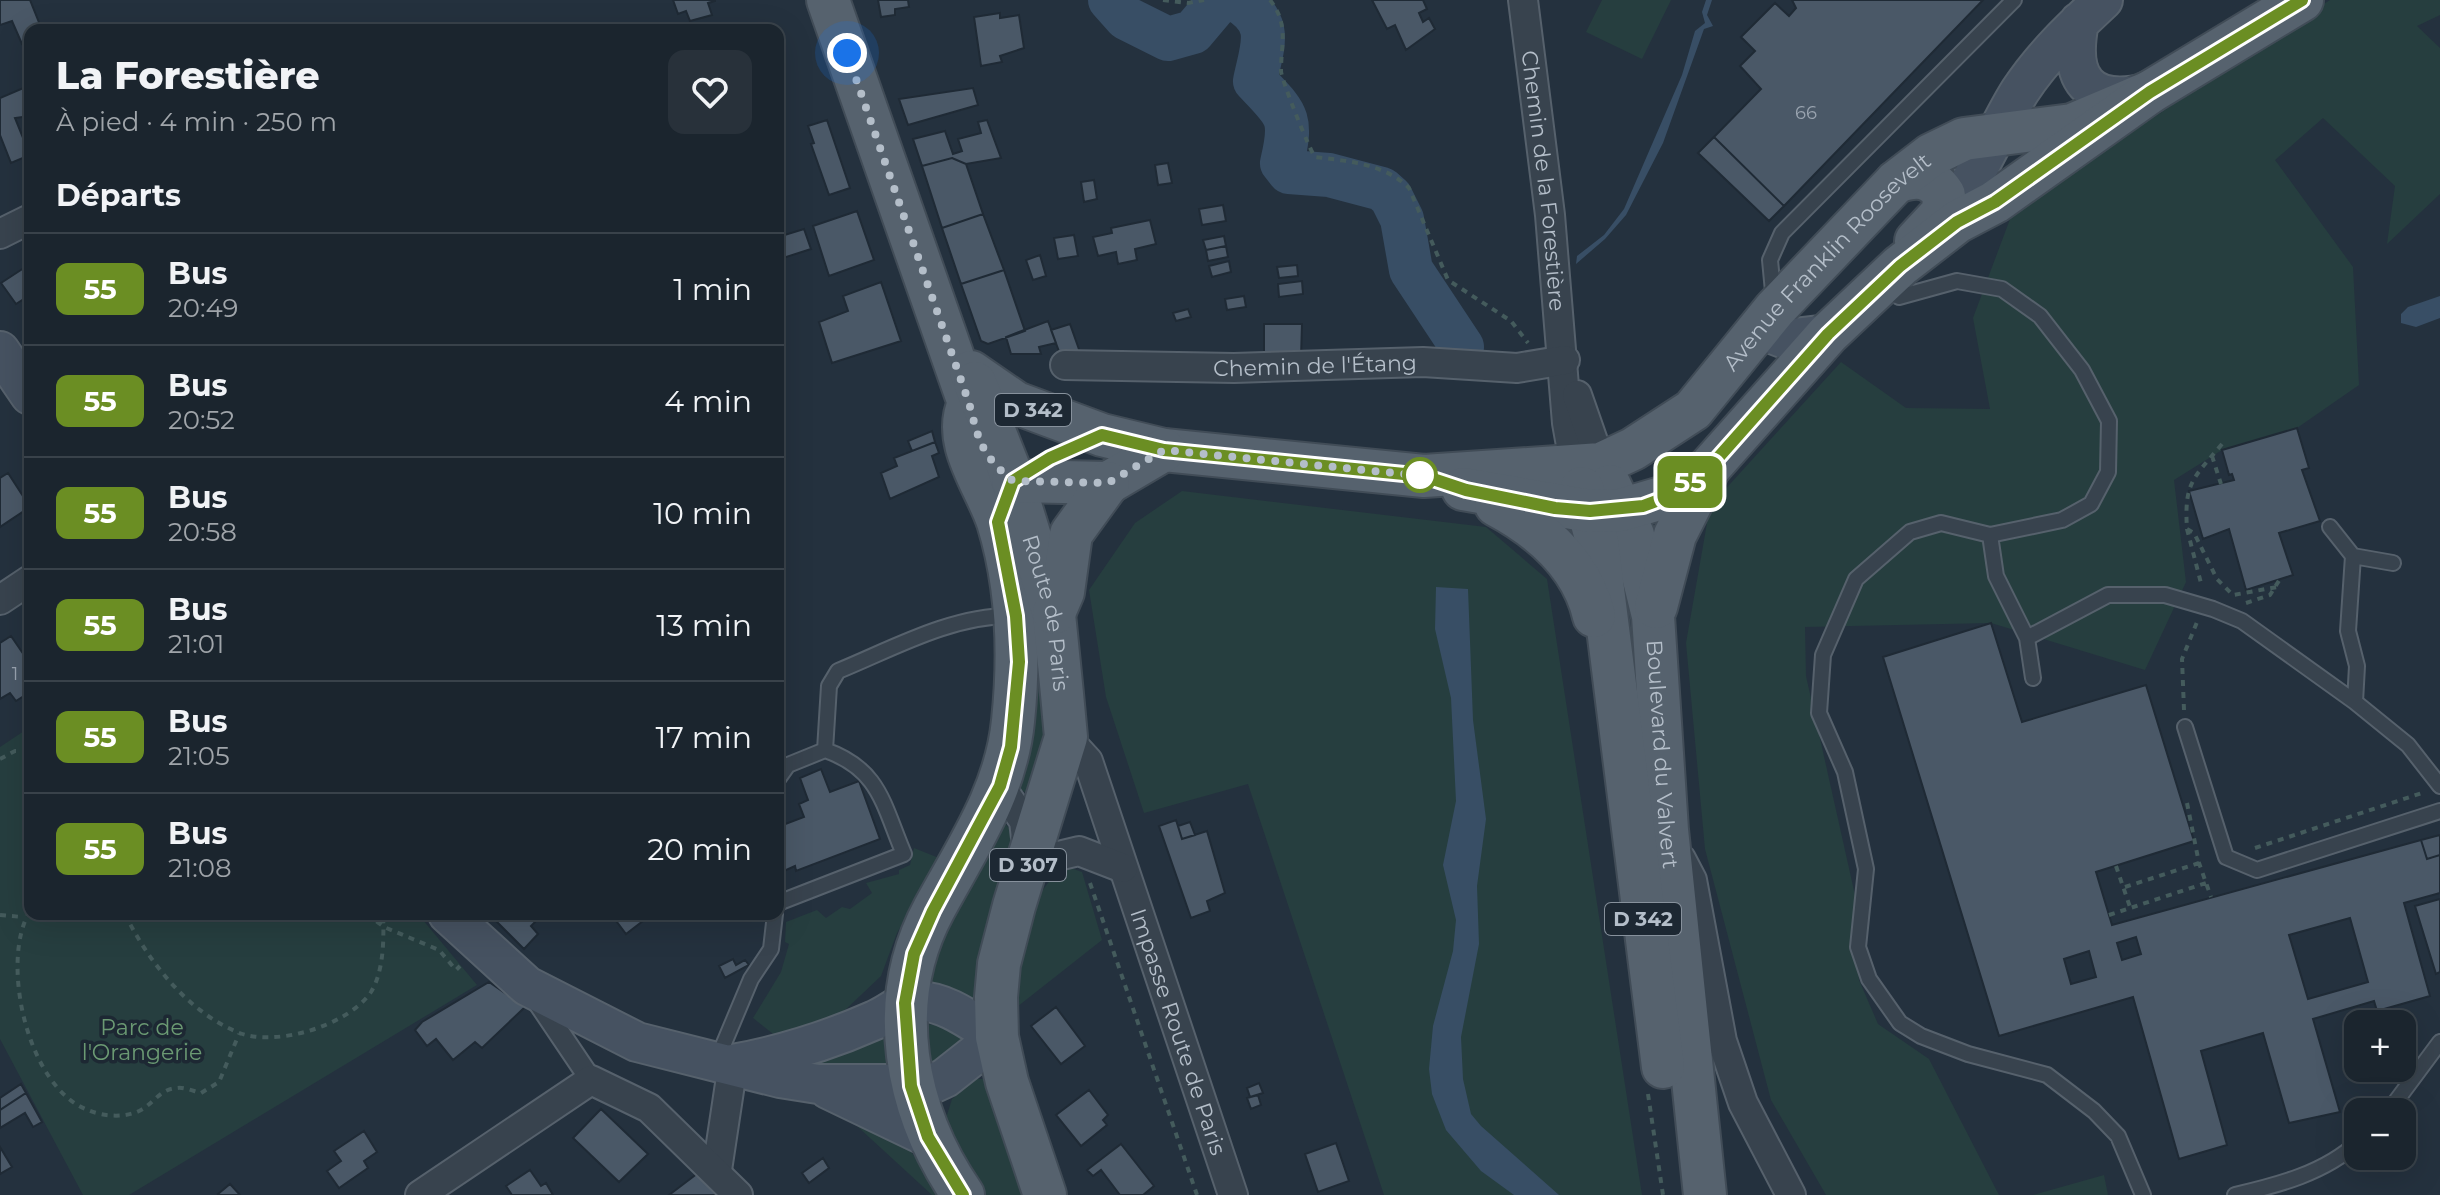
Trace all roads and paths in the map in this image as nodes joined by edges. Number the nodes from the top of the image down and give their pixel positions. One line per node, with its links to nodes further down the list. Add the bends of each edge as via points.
1 (828, 0): 23 (main road, Route de Paris / D 307)
2 (841, 0): 23 (main road, Route de Paris / D 307)
3 (1163, 0): 4 (path)
4 (1204, 0)
5 (1270, 0): 20 (path, via 1284,31 1284,86 1310,152 1378,168 1401,180 1448,280 1511,321)
6 (1523, 0): 20 (street, Chemin de la Forestière)
7 (2014, 0): 17 (lane, via 1782,233 1770,260)
8 (2302, 0): 10 (main road, Avenue Franklin Roosevelt)
9 (2083, 7): 10 (main road, via 2074,63 2086,84 2119,99); 11 (main road)
10 (2150, 92): 11 (main road, Avenue Franklin Roosevelt, via 2072,125); 16 (main road, Avenue Franklin Roosevelt, via 1995,202 1957,222)
11 (1981, 136): 12 (main road, Avenue Franklin Roosevelt, via 1938,149); 14 (main road, via 1959,200)
12 (1896, 182): 14 (main road, via 1921,176 1941,190 1943,212); 17 (main road, Avenue Franklin Roosevelt)
13 (24, 222): 15 (street)
14 (1934, 225): 18 (main road, via 1850,304)
15 (0, 234)
16 (1879, 286): 18 (main road, Avenue Franklin Roosevelt); 39 (lane, via 1899,297 1957,281 2002,289 2040,316 2082,370 2109,421 2108,472 2091,504 2062,520)
17 (1771, 314): 18 (main road, via 1772,334 1785,339); 28 (main road, Avenue Franklin Roosevelt, via 1693,410 1623,454)
18 (1828, 334): 29 (main road, Avenue Franklin Roosevelt)
19 (0, 351): 22 (main road)
20 (1552, 361): 21 (street, Chemin de l'Étang, via 1517,368 1423,362 1234,368); 28 (street, Chemin de la Forestière)
21 (1065, 365)
22 (24, 386)
23 (970, 388): 24 (main road, D 342); 31 (main road, D 342, via 984,454); 36 (main road, Route de Paris / D 307, via 963,417 972,466)
24 (1102, 435): 26 (main road, D 342); 31 (main road)
25 (2222, 444): 27 (path)
26 (1164, 450): 30 (main road, D 342); 32 (main road)
27 (2212, 456): 33 (path); 38 (path, via 2189,484)
28 (1588, 466): 30 (main road, Avenue Franklin Roosevelt / D 342); 35 (main road, Chemin de la Forestière)
29 (1709, 468): 35 (main road, Avenue Franklin Roosevelt, via 1675,494); 48 (main road, via 1675,535)
30 (1424, 476): 34 (main road, D 342)
31 (1013, 481): 32 (main road); 36 (main road); 49 (main road, Route de Paris / D 307)
32 (1108, 483): 49 (main road, via 1071,534 1063,592)
33 (2221, 484)
34 (1466, 490): 35 (main road, Avenue Franklin Roosevelt); 55 (main road, D 342, via 1527,523 1554,544 1577,574 1593,611)
35 (1605, 511): 48 (main road, Boulevard du Valvert / D 342, via 1638,551); 55 (main road, Boulevard du Valvert / D 342)
36 (998, 522): 49 (main road, Route de Paris / D 307)
37 (2330, 527): 40 (lane)
38 (2187, 529): 42 (path); 45 (path, via 2233,595)
39 (1990, 535): 50 (lane, via 1996,576); 111 (lane, via 1941,523 1910,532 1856,579 1823,655 1819,713 1845,772 1866,869 1858,947 1869,979 1900,1023 1968,1054 2047,1075 2094,1111 2118,1136)
40 (2353, 556): 41 (lane); 52 (lane, via 2348,631 2357,666)
41 (2393, 563)
42 (2201, 578)
43 (2280, 579): 45 (path)
44 (24, 584): 47 (street)
45 (2277, 587): 46 (path)
46 (2270, 595)
47 (0, 600)
48 (1653, 616): 63 (main road, Boulevard du Valvert / D 342)
49 (1040, 618): 54 (main road, Route de Paris / D 307); 56 (lane, via 987,616 951,625 838,671 829,686); 60 (main road, Route de Paris / D 307, via 1016,690 1011,747)
50 (2027, 638): 51 (lane); 52 (lane, via 2108,595 2165,595 2242,621)
51 (2033, 678)
52 (2355, 702): 61 (lane, via 2408,745)
53 (2185, 727): 65 (lane)
54 (1066, 737): 66 (main road, Route de Paris / D 307); 69 (street, Impasse Route de Paris, via 1088,761)
55 (1619, 738): 85 (main road, Boulevard du Valvert / D 342)
56 (825, 750): 59 (lane); 72 (lane, via 851,759 874,782 904,854)
57 (24, 751): 58 (path)
58 (0, 759)
59 (784, 771)
60 (1000, 786): 66 (street, via 1024,821); 88 (main road, Route de Paris / D 307, via 914,954)
61 (2433, 789): 65 (path)
62 (2440, 811): 65 (lane, via 2257,870)
63 (1667, 830): 87 (main road, Boulevard du Valvert / D 342); 91 (street, via 1692,880)
64 (1079, 851): 66 (street); 69 (street); 106 (path)
65 (2226, 857)
66 (1029, 863): 90 (main road, Route de Paris / D 307, via 999,964)
67 (2199, 863): 71 (path)
68 (2116, 866): 71 (path)
69 (1123, 868): 107 (street, Impasse Route de Paris)
70 (2206, 883): 73 (path)
71 (2125, 887): 73 (path)
72 (784, 901)
73 (2130, 907): 75 (path)
74 (0, 915): 76 (path)
75 (2109, 915)
76 (22, 917): 83 (path)
77 (128, 920): 89 (path, via 167,979 203,1012)
78 (375, 920): 82 (path)
79 (383, 920): 82 (path)
80 (454, 920): 84 (main road)
81 (774, 920): 94 (lane, via 771,949 751,979)
82 (384, 927): 84 (path, via 439,950 456,970); 89 (path, via 371,992 347,1014 318,1029 283,1036)
83 (16, 929)
84 (483, 947): 86 (main road)
85 (1649, 959): 87 (street); 108 (main road, Boulevard du Valvert / D 342)
86 (527, 986): 94 (main road, via 637,1042); 95 (street)
87 (1684, 998): 91 (street); 109 (main road, Boulevard du Valvert / D 342)
88 (905, 1003): 90 (main road, via 921,1001 953,1010); 94 (main road, via 876,1020 779,1055); 97 (main road, Route de Paris / D 307)
89 (239, 1034): 93 (path, via 219,1082 201,1093 179,1087 162,1091 142,1110 116,1116 87,1110 58,1091)
90 (997, 1037): 97 (main road, via 945,1078); 105 (main road, Route de Paris / D 307)
91 (1722, 1041): 110 (street, via 1743,1103)
92 (2440, 1042): 98 (lane)
93 (27, 1054)
94 (725, 1062): 96 (main road); 101 (street)
95 (591, 1080): 101 (street, via 649,1108); 102 (street)
96 (818, 1084): 97 (main road); 99 (main road)
97 (911, 1086): 99 (main road, Route de Paris / D 307)
98 (2398, 1098)
99 (928, 1137): 104 (main road, Route de Paris / D 307)
100 (2344, 1154): 112 (lane, via 2286,1183)
101 (717, 1170): 103 (street)
102 (420, 1195)
103 (738, 1195)
104 (963, 1195)
105 (1045, 1195)
106 (1197, 1195)
107 (1233, 1195)
108 (1679, 1195)
109 (1705, 1195)
110 (1791, 1195)
111 (2143, 1195)
112 (2235, 1195)

